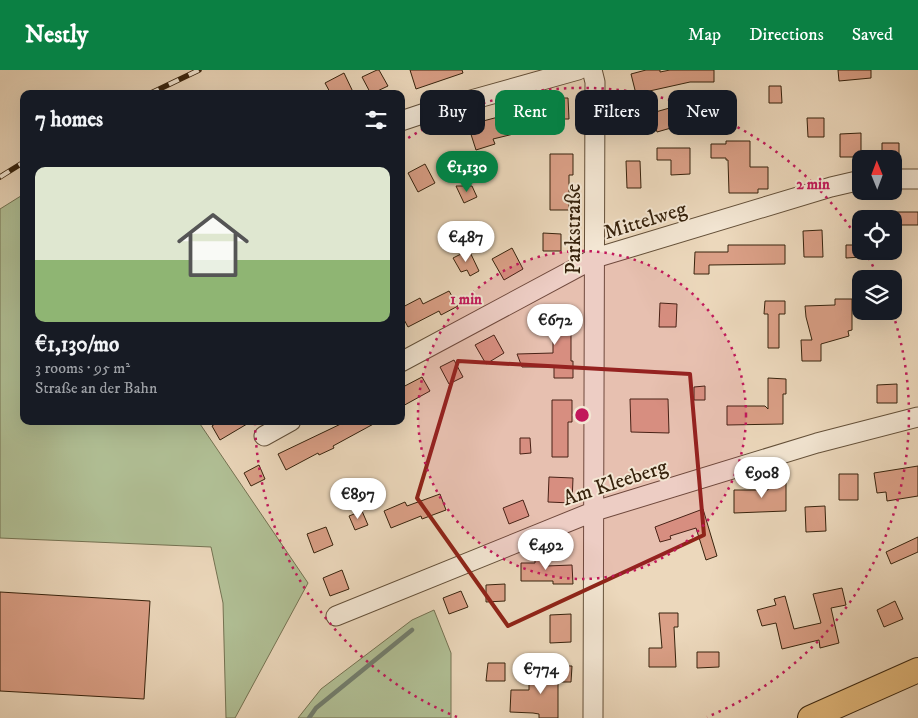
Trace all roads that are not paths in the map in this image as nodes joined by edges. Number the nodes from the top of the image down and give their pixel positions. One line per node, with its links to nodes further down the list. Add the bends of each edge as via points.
1 (578, 70): 3 (street)
2 (592, 70): 7 (street, Parkstraße, via 596,82)
3 (405, 120)
4 (902, 179): 5 (street)
5 (918, 179)
6 (852, 182): 7 (street, Mittelweg)
7 (596, 258): 8 (street, Mittelweg); 12 (street, Parkstraße)
8 (405, 360)
9 (918, 417): 12 (street, Am Kleeberg, via 817,443)
10 (284, 425): 11 (street)
11 (264, 436)
12 (595, 511): 13 (street, Am Kleeberg); 15 (street, Parkstraße)
13 (336, 616)
14 (918, 670): 16 (main road)
15 (593, 718)
16 (810, 718)

